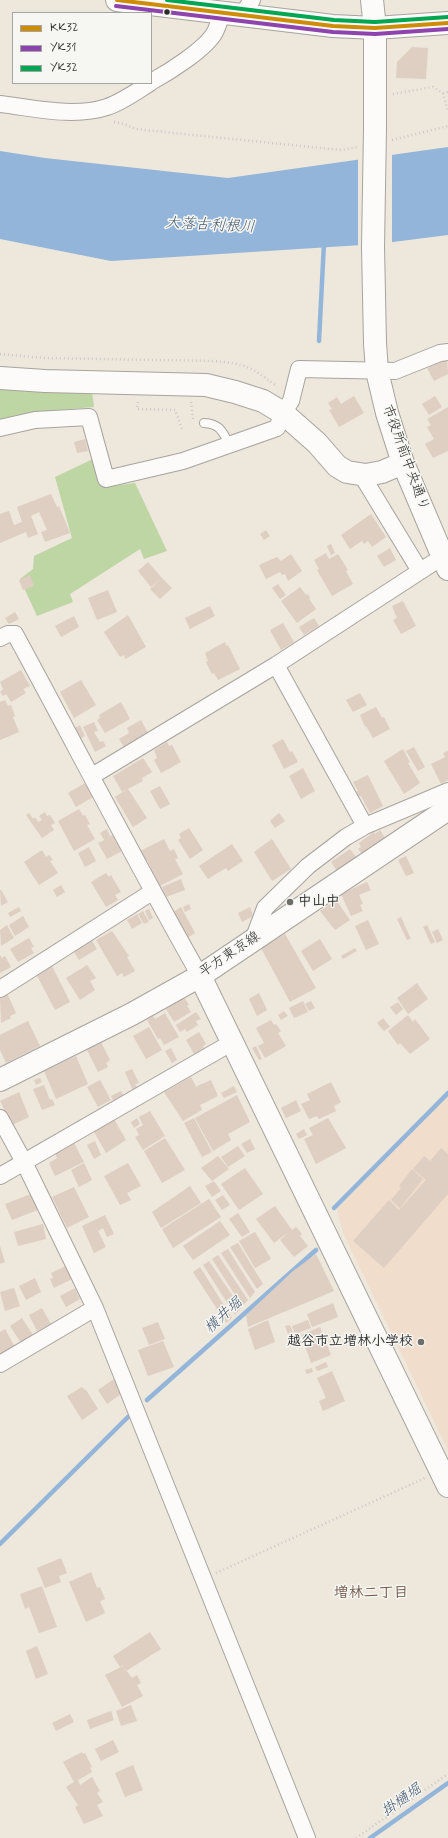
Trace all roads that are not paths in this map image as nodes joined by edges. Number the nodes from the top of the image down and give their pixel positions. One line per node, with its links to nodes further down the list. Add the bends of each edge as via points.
1 (117, 0): 3 (street)
2 (372, 0): 6 (street, 市役所前中央通り)
3 (170, 4): 4 (street)
4 (238, 10): 6 (street, via 333,26); 7 (street, via 200,48)
5 (448, 23): 6 (street)
6 (375, 28): 11 (street, 市役所前中央通り, bridge, via 375,95 382,134 373,247)
7 (152, 82)
8 (149, 84): 9 (street, via 108,107 84,112)
9 (0, 104)
10 (448, 352): 11 (street, via 395,371)
11 (377, 371): 13 (street, via 299,369 290,401); 17 (street, 市役所前中央通り)
12 (0, 378): 13 (street, via 206,385 263,401)
13 (283, 413): 16 (street, via 277,428); 18 (street, via 317,443 337,466 348,472)
14 (204, 423): 16 (lane, via 214,424)
15 (0, 428): 16 (street, via 35,420 89,417 106,479 183,461)
16 (230, 445)
17 (403, 463): 18 (street, via 382,472); 19 (street, 市役所前中央通り)
18 (361, 474): 20 (street)
19 (445, 563): 20 (street)
20 (420, 572): 22 (street)
21 (0, 638): 23 (street, via 15,634)
22 (276, 665): 23 (street); 26 (street)
23 (92, 776): 27 (street)
24 (448, 791): 26 (street)
25 (448, 809): 28 (street, 平方東京線)
26 (365, 826): 28 (street, via 308,866 265,908)
27 (152, 892): 29 (street); 30 (street)
28 (253, 940): 29 (street, 平方東京線)
29 (200, 976): 31 (street); 32 (street, 平方東京線, via 132,1014)
30 (0, 988)
31 (232, 1043): 34 (street); 38 (street)
32 (0, 1080)
33 (0, 1118): 34 (street)
34 (24, 1162): 35 (street); 36 (street)
35 (0, 1176)
36 (94, 1308): 37 (street); 39 (street)
37 (0, 1364)
38 (445, 1475)
39 (308, 1838)

